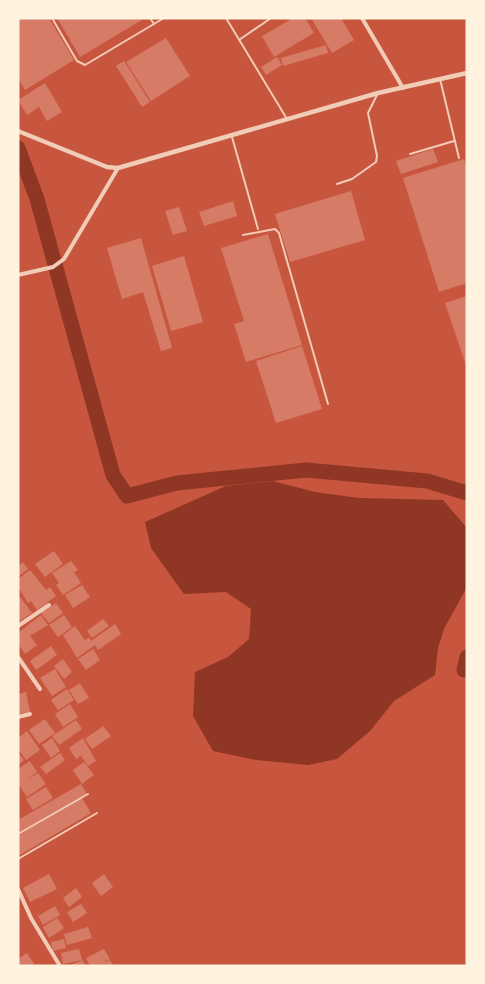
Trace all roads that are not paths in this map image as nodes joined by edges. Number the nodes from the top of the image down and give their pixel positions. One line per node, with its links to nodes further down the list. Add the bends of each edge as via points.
1 (52, 18): 7 (lane, via 77,61 85,65)
2 (150, 18): 7 (lane)
3 (164, 18): 7 (lane)
4 (226, 18): 8 (lane)
5 (271, 18): 8 (lane)
6 (362, 18): 11 (street)
7 (154, 24)
8 (239, 40): 13 (lane)
9 (467, 73): 10 (street)
10 (440, 79): 11 (street); 16 (lane)
11 (404, 88): 12 (street)
12 (378, 93): 13 (street); 20 (lane, via 368,113 376,162 352,179)
13 (287, 119): 15 (street)
14 (18, 131): 19 (street)
15 (232, 137): 19 (street); 21 (lane)
16 (454, 141): 17 (lane); 18 (lane)
17 (410, 154)
18 (459, 158)
19 (118, 168): 23 (street, via 64,259 53,267)
20 (337, 184)
21 (258, 231): 22 (lane); 24 (lane, via 275,229 279,233)
22 (243, 235)
23 (18, 275)
24 (328, 404)
25 (49, 605): 26 (street)
26 (18, 626)
27 (18, 657): 28 (street)
28 (40, 689)
29 (30, 714): 30 (street)
30 (18, 717)
31 (87, 794): 33 (lane)
32 (97, 813): 34 (lane)
33 (18, 834)
34 (18, 859)
35 (18, 889): 36 (street)
36 (60, 966)

